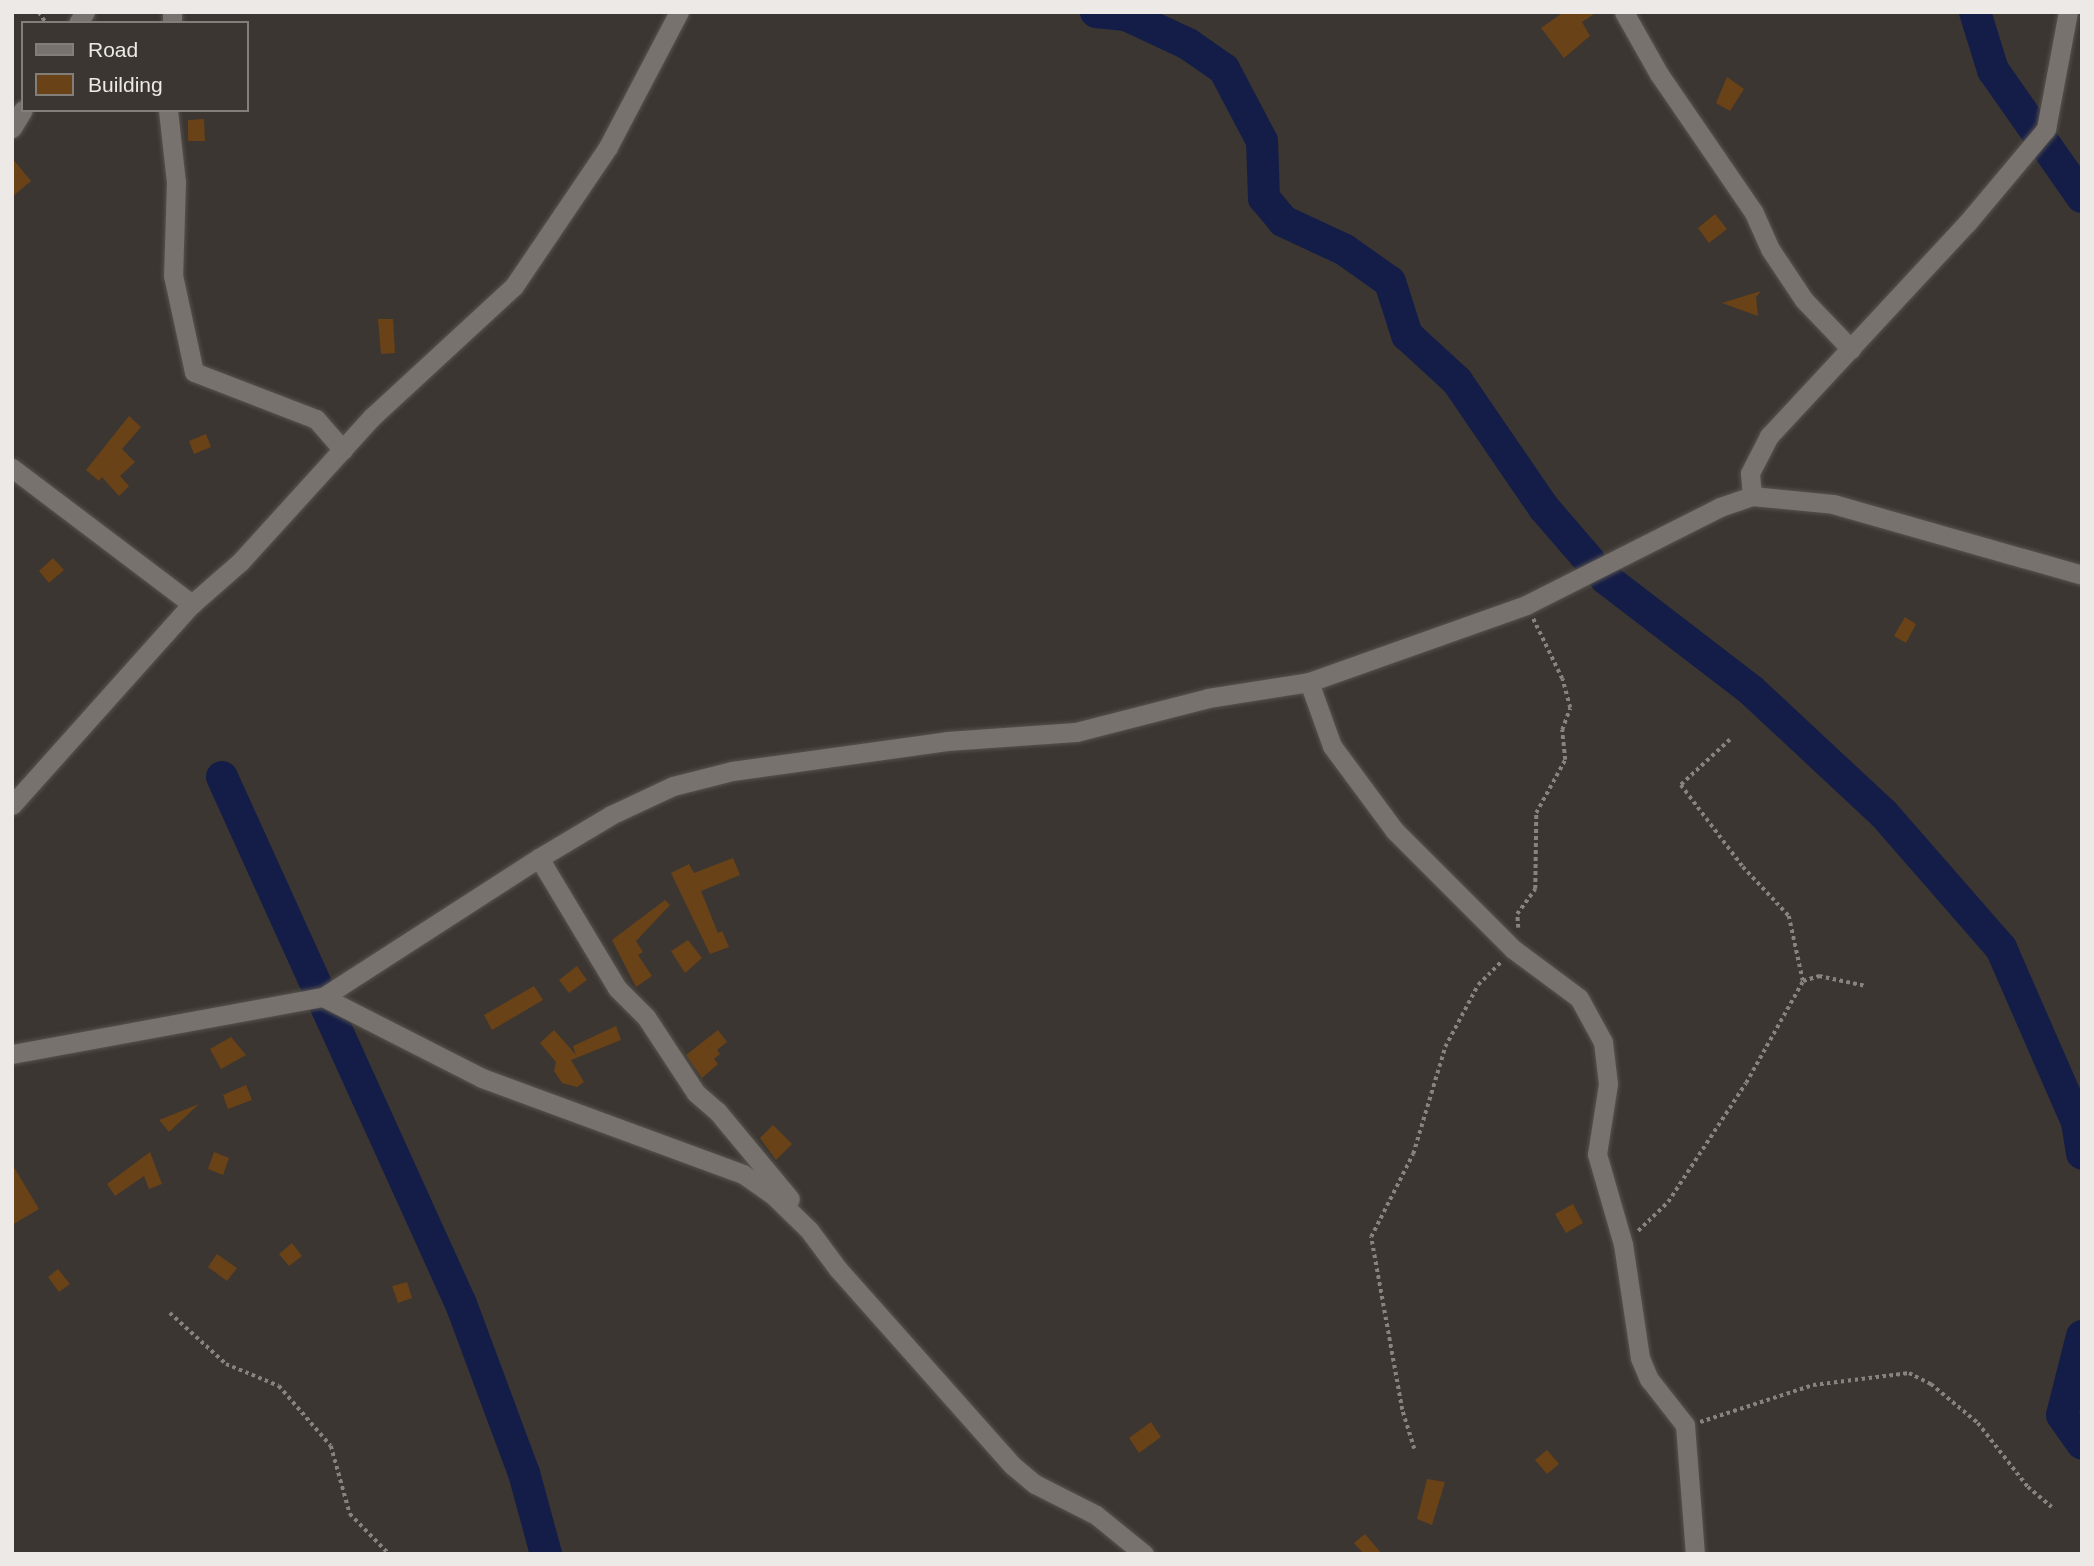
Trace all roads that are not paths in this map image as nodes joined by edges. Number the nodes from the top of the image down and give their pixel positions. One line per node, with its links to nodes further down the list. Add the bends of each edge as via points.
1 (679, 12): 8 (street, via 608,147 514,286)
2 (1624, 12): 7 (street, via 1659,74 1755,213 1770,249 1804,300)
3 (2068, 12): 7 (street, via 2046,129)
4 (22, 112): 6 (street)
5 (168, 112): 8 (street, via 176,182 173,275 194,372 316,419)
6 (12, 128)
7 (1851, 349): 10 (street, via 1769,436 1750,473)
8 (343, 450): 12 (street, via 240,562)
9 (12, 468): 12 (street)
10 (1752, 496): 11 (street, via 1833,504); 13 (street, via 1720,507 1526,605)
11 (2082, 575)
12 (192, 604): 14 (street)
13 (1309, 682): 15 (street, via 1208,698 1076,732 947,741 732,771 661,792); 20 (street, via 1332,746 1395,831 1513,949 1579,998 1603,1042 1608,1084 1597,1154 1623,1244 1640,1358 1649,1379 1685,1425)
14 (12, 806)
15 (539, 858): 16 (street); 18 (street, via 617,988 646,1017 696,1093 718,1111 786,1194)
16 (323, 997): 17 (street); 18 (street, via 482,1078 743,1174 773,1195)
17 (12, 1054)
18 (808, 1230): 19 (street, via 1012,1465 1035,1484 1096,1515)
19 (1144, 1554)
20 (1695, 1554)

